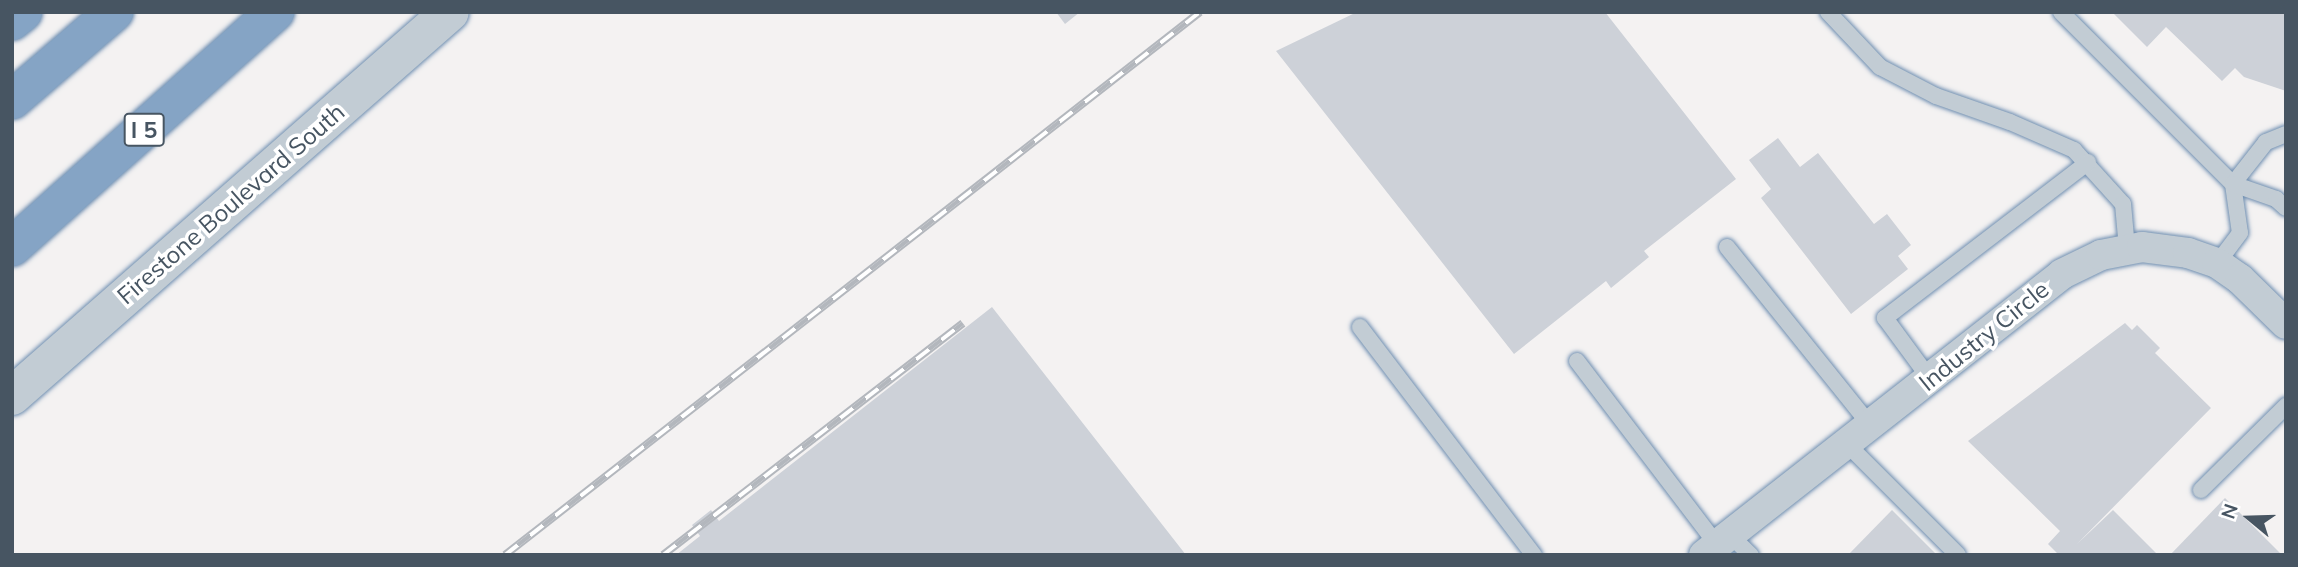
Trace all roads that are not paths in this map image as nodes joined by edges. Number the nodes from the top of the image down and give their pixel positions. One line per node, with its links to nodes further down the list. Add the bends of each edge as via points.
1 (23, 12): 7 (highway)
2 (114, 12): 8 (highway)
3 (275, 12): 13 (highway, I 5)
4 (450, 12): 21 (street, Firestone Boulevard South)
5 (1828, 12): 10 (lane, via 1880,67 1936,96 2074,150)
6 (2061, 12): 11 (lane)
7 (12, 21)
8 (12, 100)
9 (2286, 134): 11 (lane, via 2266,142)
10 (2088, 162): 15 (lane, via 2123,204); 20 (lane, via 1885,318)
11 (2233, 184): 12 (lane, via 2276,199); 16 (lane, via 2240,233)
12 (2286, 208)
13 (12, 247)
14 (1727, 247): 23 (lane)
15 (2127, 248): 16 (street, Industry Circle, via 2167,249); 20 (street, Industry Circle, via 2062,274)
16 (2217, 262): 17 (street, Industry Circle)
17 (2286, 324)
18 (1360, 327): 27 (lane)
19 (1577, 361): 26 (lane)
20 (1930, 379): 23 (street, Industry Circle)
21 (12, 396)
22 (2286, 406): 25 (lane)
23 (1871, 426): 24 (street, Industry Circle)
24 (1846, 443): 26 (street, Industry Circle); 28 (lane)
25 (2201, 490)
26 (1725, 547)
27 (1534, 555)
28 (1958, 555)

